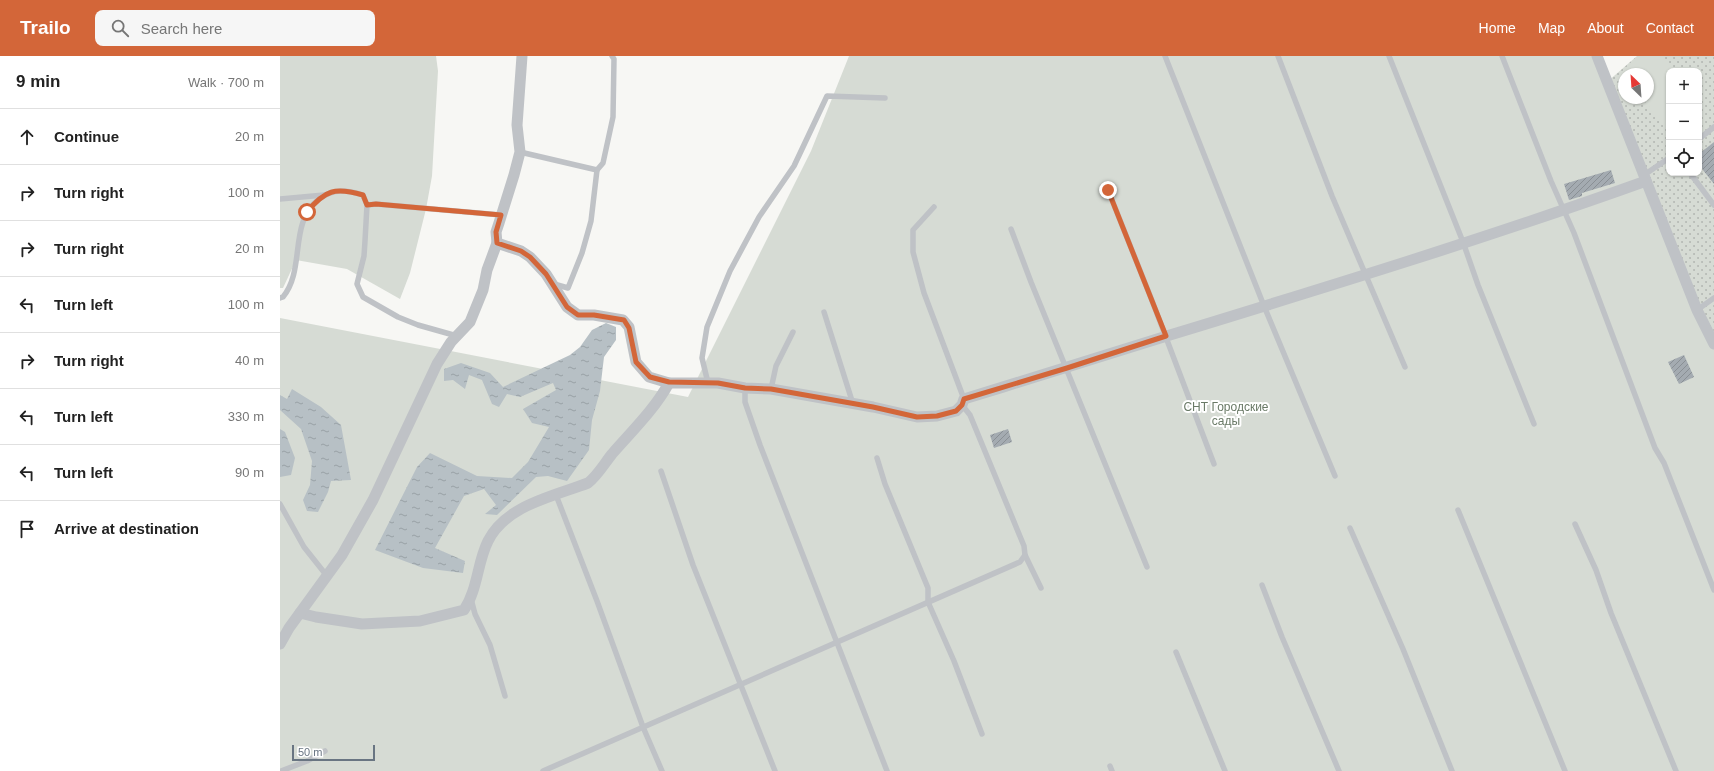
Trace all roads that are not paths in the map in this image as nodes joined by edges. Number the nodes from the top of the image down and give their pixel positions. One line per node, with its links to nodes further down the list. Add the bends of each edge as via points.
1 (612, 56): 13 (lane, via 613,117 603,163)
2 (1165, 56): 31 (lane)
3 (1278, 56): 27 (lane, via 1332,196)
4 (1389, 56): 25 (lane)
5 (1502, 56): 22 (lane)
6 (1597, 56): 15 (street)
7 (525, 57): 11 (street, via 518,99)
8 (885, 98): 41 (lane, via 827,96 794,166 759,217 730,271 707,326 702,358)
9 (1714, 127): 10 (lane)
10 (1702, 137)
11 (520, 152): 13 (lane); 23 (street)
12 (1666, 160): 15 (lane)
13 (596, 170): 28 (lane, via 590,221 582,253 568,288)
14 (1692, 176): 20 (lane)
15 (1645, 178): 22 (street); 32 (street)
16 (1108, 190): 36 (lane)
17 (324, 195): 18 (lane); 19 (lane, via 337,190 348,191 363,195); 29 (lane, via 307,212 301,228 290,286 283,298)
18 (280, 199)
19 (367, 205): 23 (lane); 35 (lane, via 364,256 357,284 363,297 398,317)
20 (1714, 205)
21 (934, 207): 44 (lane, via 913,230 913,252 924,293)
22 (1564, 210): 25 (street); 61 (lane, via 1655,448 1664,463)
23 (501, 215): 26 (street, via 496,232)
24 (1011, 229): 39 (lane, via 1030,282)
25 (1463, 242): 27 (street); 46 (lane)
26 (497, 243): 28 (street, via 521,251 530,257); 35 (street, via 470,322)
27 (1366, 274): 31 (street); 38 (lane)
28 (553, 284): 40 (street, via 567,307 578,315 624,320 629,328 636,362 650,377)
29 (280, 298)
30 (1714, 298): 32 (lane)
31 (1264, 306): 36 (street); 50 (lane)
32 (1697, 310): 37 (street)
33 (824, 312): 45 (lane)
34 (792, 332): 43 (lane, via 776,366)
35 (457, 336): 58 (street, via 436,364 373,500)
36 (1166, 336): 39 (street); 48 (lane)
37 (1714, 344)
38 (1405, 367)
39 (1067, 368): 44 (street); 57 (lane)
40 (669, 382): 41 (street); 51 (street, via 659,400 596,476 588,483)
41 (708, 383): 42 (street)
42 (745, 388): 43 (street); 65 (lane, via 745,402 755,430)
43 (771, 389): 45 (street)
44 (963, 402): 45 (street, via 956,411 937,416 917,417); 56 (lane, via 1024,546)
45 (853, 404)
46 (1534, 424)
47 (878, 458): 63 (lane, via 885,484 928,588)
48 (1214, 464)
49 (661, 471): 68 (lane, via 693,565)
50 (1335, 476)
51 (556, 495): 62 (street, via 529,504 504,519 488,541); 70 (lane)
52 (280, 504): 58 (lane, via 304,546)
53 (1458, 510): 82 (lane)
54 (1575, 524): 83 (lane, via 1596,570)
55 (1350, 528): 81 (lane, via 1403,649)
56 (1025, 555): 60 (lane); 63 (lane, via 1020,562)
57 (1147, 567)
58 (327, 576): 64 (street)
59 (1262, 585): 80 (lane)
60 (1041, 588)
61 (1714, 590)
62 (471, 599): 64 (street, via 464,610 420,621 362,624); 69 (lane, via 475,614 490,645)
63 (928, 602): 65 (lane); 71 (lane)
64 (300, 613): 66 (street)
65 (836, 642): 68 (lane); 78 (lane)
66 (280, 644)
67 (1176, 652): 79 (lane)
68 (740, 685): 70 (lane); 77 (lane)
69 (505, 696)
70 (643, 727): 73 (lane); 76 (lane)
71 (982, 734)
72 (325, 751): 74 (lane)
73 (554, 769): 75 (lane)
74 (281, 771)
75 (543, 771)
76 (662, 771)
77 (775, 771)
78 (887, 771)
79 (1225, 771)
80 (1339, 771)
81 (1452, 771)
82 (1565, 771)
83 (1676, 771)

